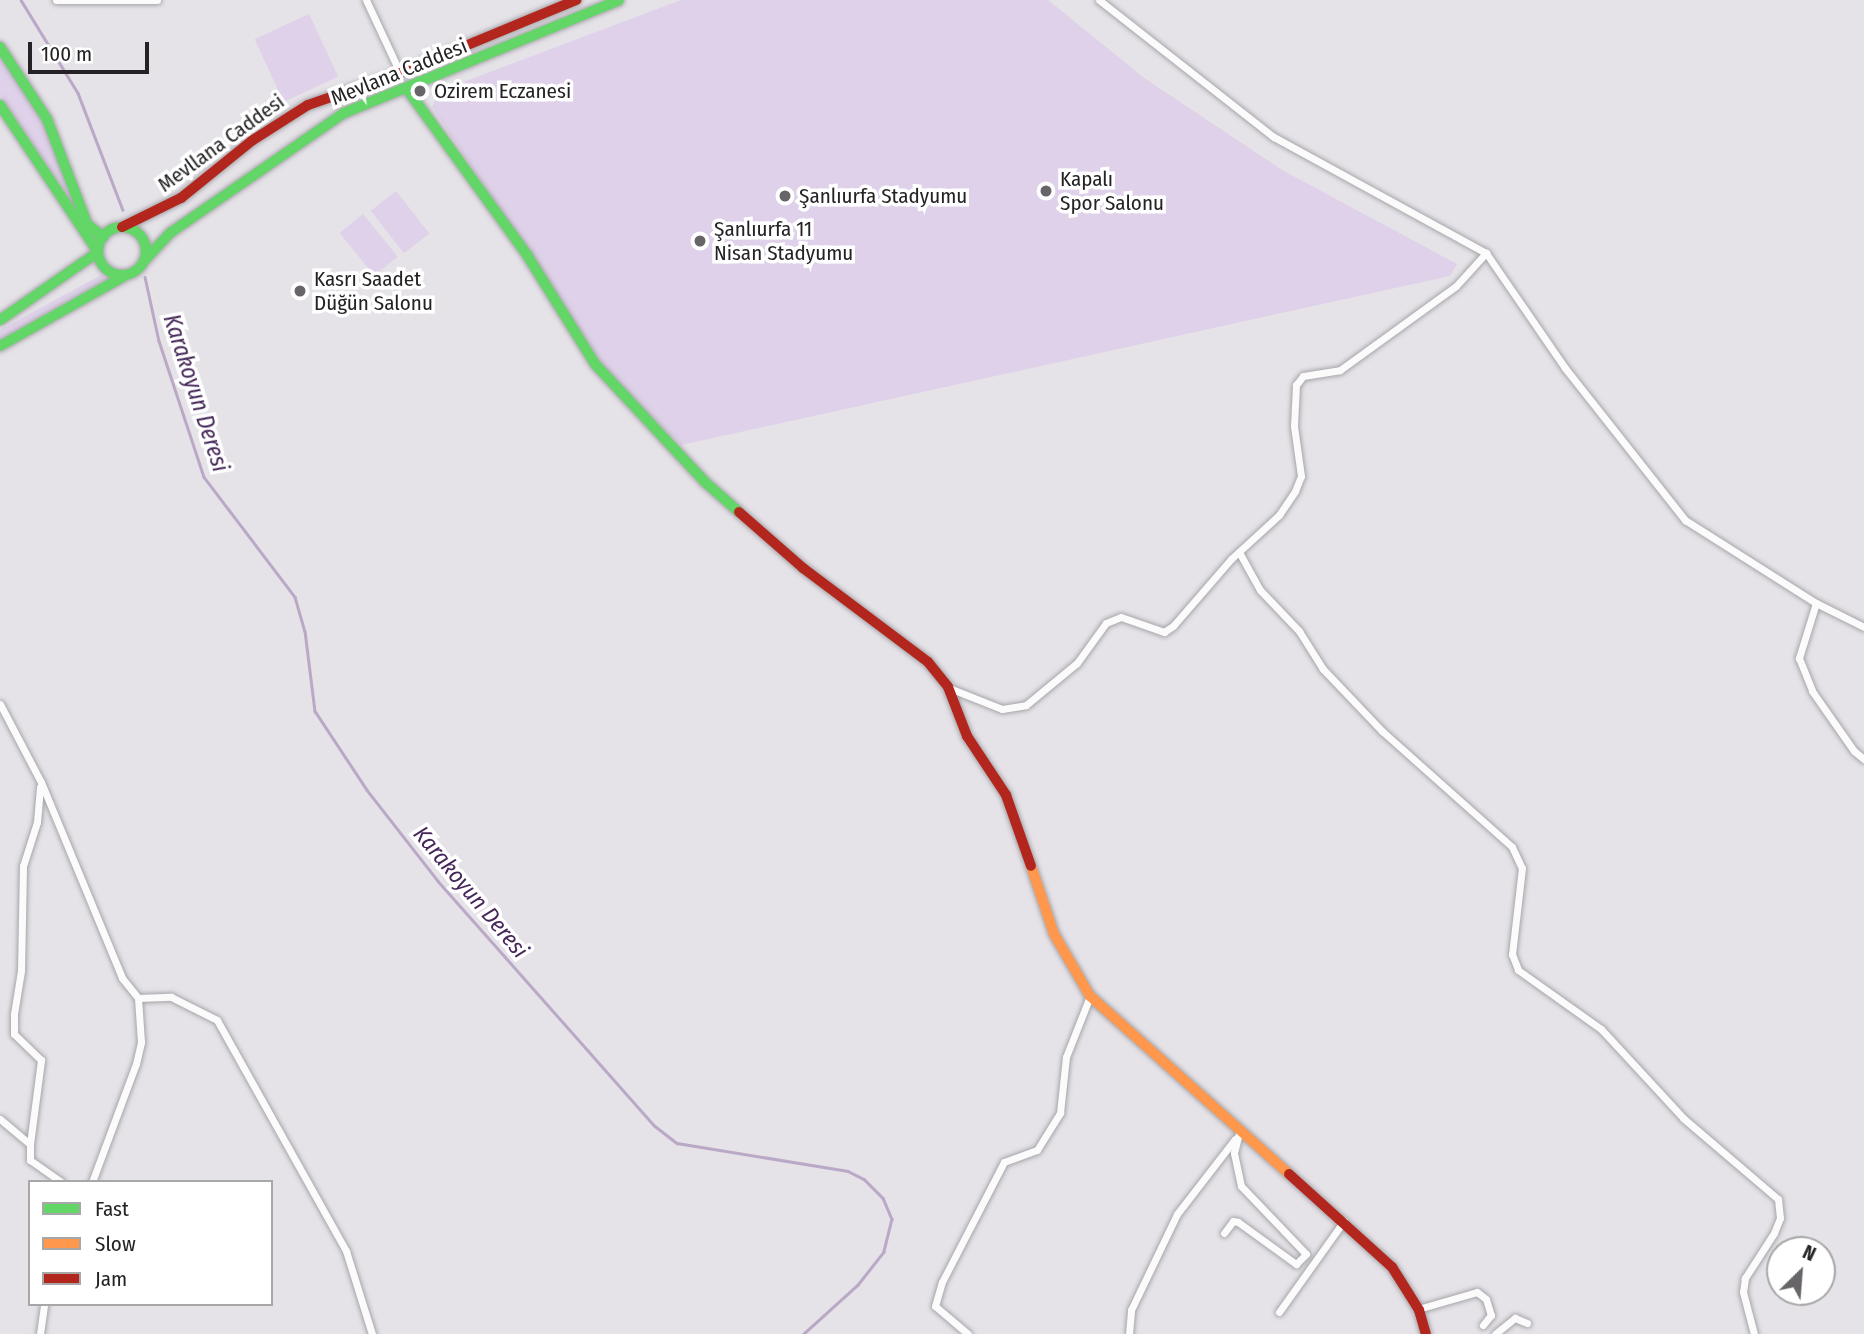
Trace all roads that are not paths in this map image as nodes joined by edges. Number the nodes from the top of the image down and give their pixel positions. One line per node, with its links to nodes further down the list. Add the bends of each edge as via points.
1 (55, 0): 2 (street)
2 (157, 0)
3 (366, 0): 8 (street)
4 (576, 0): 8 (main road, Mevllana Caddesi)
5 (619, 0): 9 (main road, Mevlana Caddesi)
6 (1099, 0): 14 (street, via 1273,138)
7 (0, 47): 12 (main road, via 47,119 88,224)
8 (400, 74): 11 (main road, Mevllana Caddesi, via 309,105 253,140 181,198)
9 (407, 89): 15 (main road, Mevlana Caddesi, via 344,113 296,142 164,237); 22 (main road, via 527,255 595,364 705,482 803,568 928,662)
10 (0, 105): 13 (main road)
11 (122, 227): 12 (main road); 15 (main road, via 143,238)
12 (103, 237): 13 (main road)
13 (98, 252): 16 (main road, via 104,267); 17 (main road)
14 (1486, 253): 19 (street, via 1456,286 1340,370 1303,376 1296,384 1294,426 1301,476 1279,515); 20 (street, via 1565,368 1685,520)
15 (145, 261): 16 (main road)
16 (127, 275): 18 (main road)
17 (0, 320)
18 (0, 346)
19 (1239, 552): 22 (street, via 1173,626 1164,632 1121,617 1106,623 1077,663 1026,705 1002,709); 47 (street, via 1260,590 1299,631 1323,669 1382,731 1512,847 1522,868 1512,954 1518,970 1601,1029 1683,1118 1778,1199 1780,1219 1745,1278 1743,1292)
20 (1816, 604): 21 (street); 24 (street, via 1799,658 1812,691)
21 (1864, 627)
22 (948, 687): 26 (main road, via 967,736 1006,796 1054,934)
23 (0, 704): 25 (street)
24 (1864, 759)
25 (41, 782): 27 (street, via 122,978); 31 (street, via 37,822 23,866 21,971 13,1034 41,1060)
26 (1090, 996): 29 (main road); 43 (street, via 1066,1056 1060,1113 1037,1150 1004,1162 942,1282 935,1306)
27 (138, 998): 33 (street, via 141,1042 136,1065); 42 (street, via 171,998 216,1020 346,1251)
28 (0, 1119): 31 (street)
29 (1240, 1127): 30 (street); 34 (main road)
30 (1236, 1138): 35 (street, via 1234,1153 1241,1186 1306,1254 1296,1264 1238,1222 1233,1221); 44 (street, via 1177,1214 1130,1310)
31 (30, 1144): 32 (street, via 30,1160)
32 (58, 1180)
33 (93, 1180)
34 (1344, 1220): 37 (main road, via 1392,1267); 38 (street)
35 (1224, 1233)
36 (44, 1306): 41 (street)
37 (1418, 1309): 40 (street, via 1477,1292 1486,1299 1491,1315); 45 (main road)
38 (1279, 1312)
39 (1527, 1323): 46 (street, via 1515,1318)
40 (1483, 1325)
41 (40, 1334)
42 (372, 1334)
43 (968, 1334)
44 (1129, 1334)
45 (1426, 1334)
46 (1495, 1334)
47 (1755, 1334)

